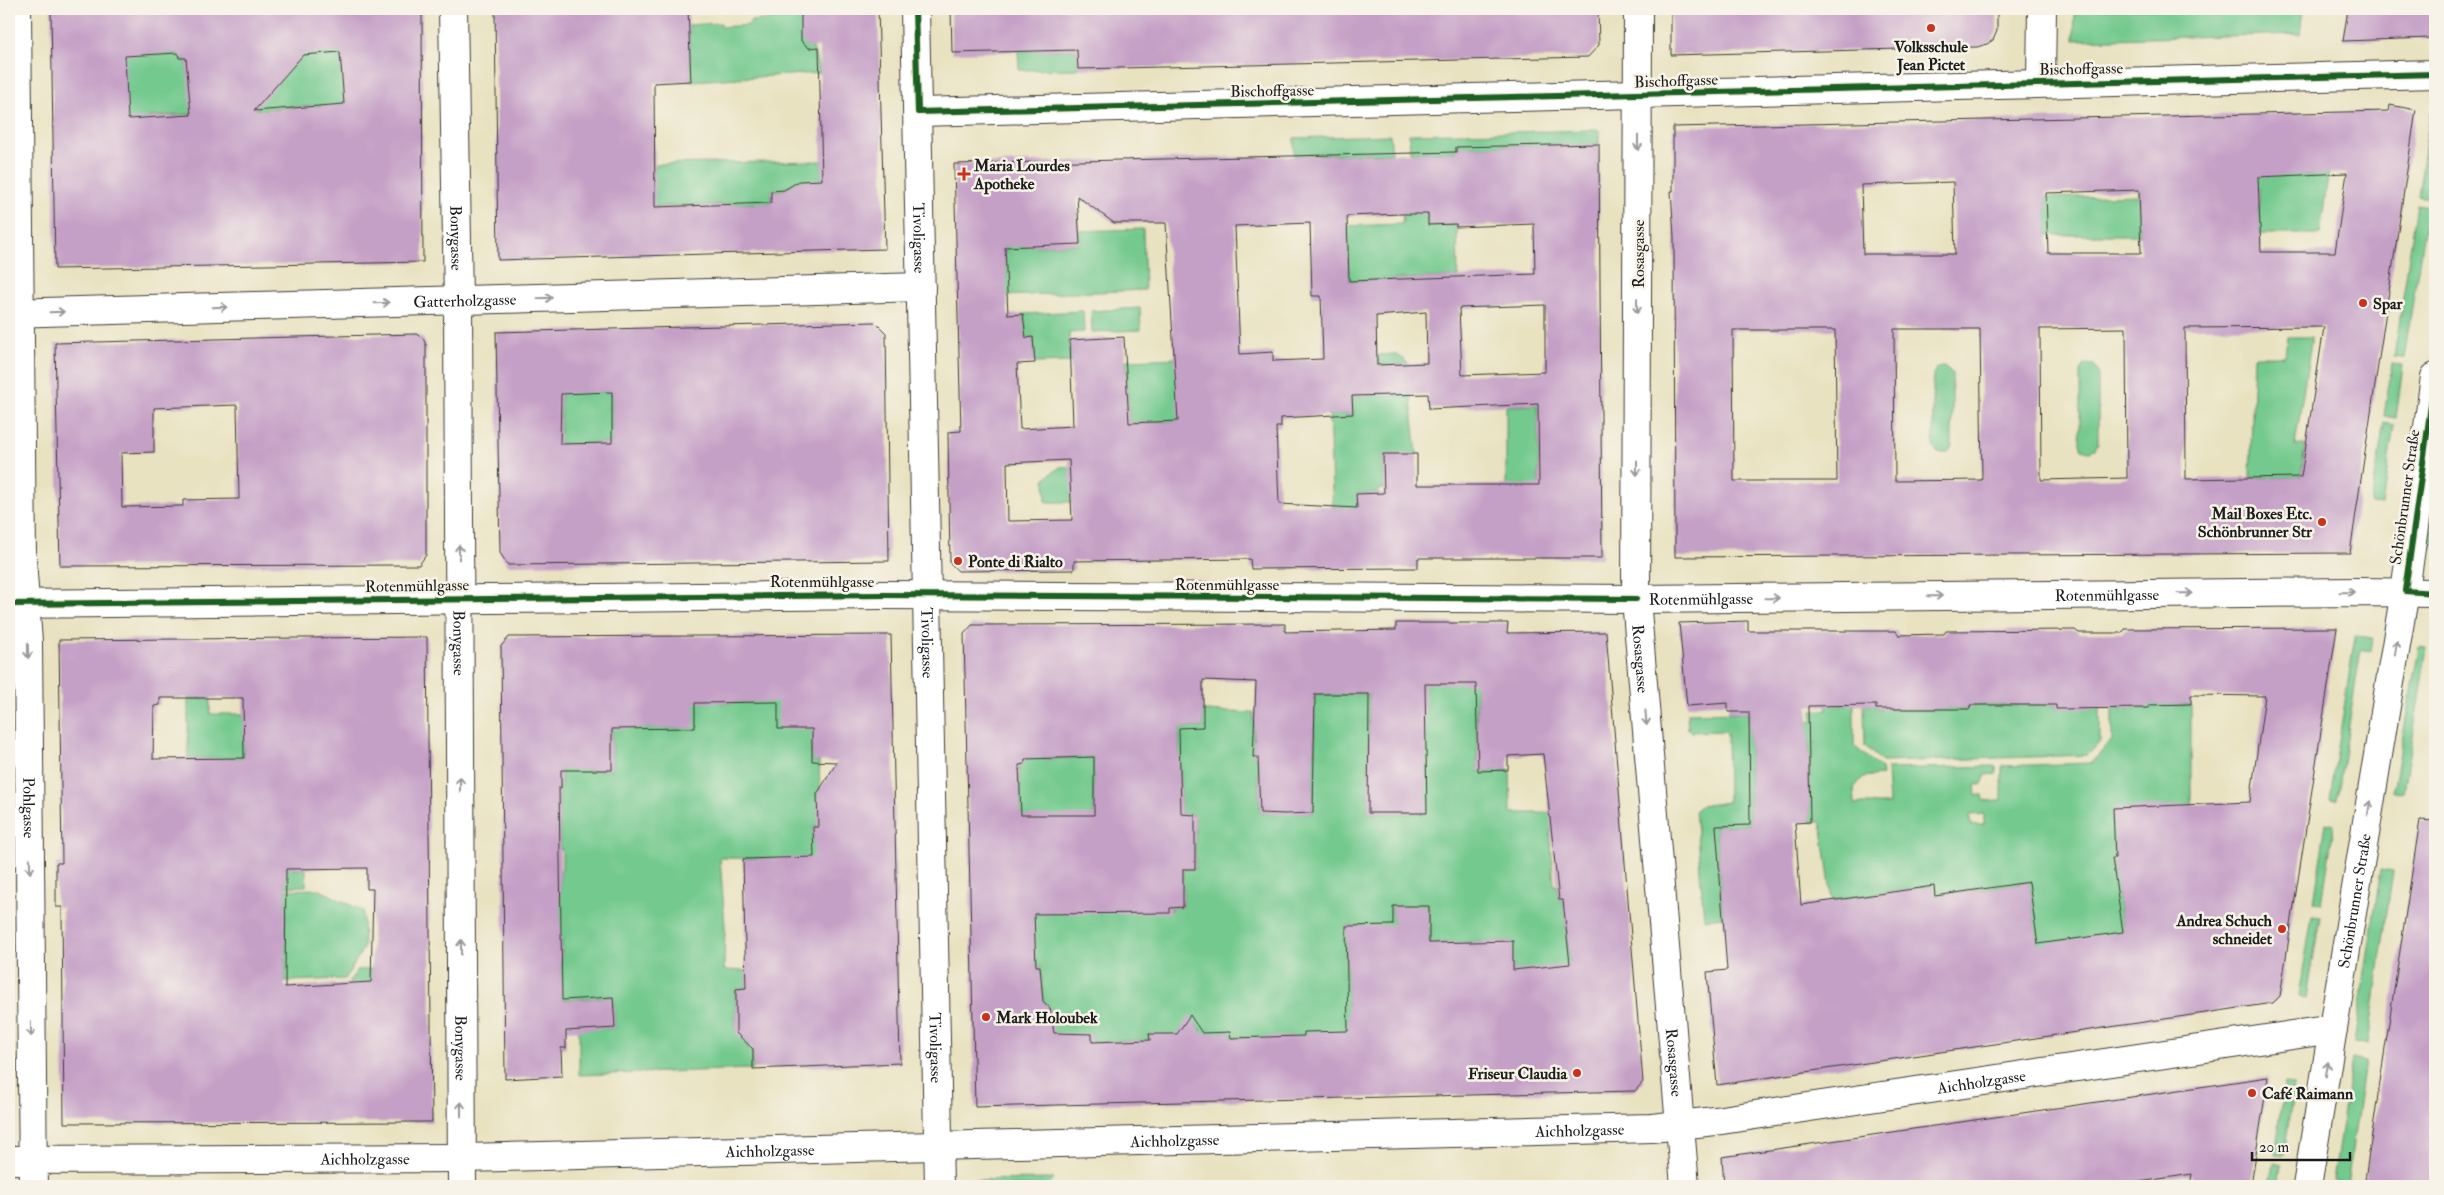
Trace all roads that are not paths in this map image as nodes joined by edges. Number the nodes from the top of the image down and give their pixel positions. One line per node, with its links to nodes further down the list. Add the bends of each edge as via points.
1 (17, 9): 12 (street, Pohlgasse)
2 (453, 9): 11 (street, Bonygasse)
3 (915, 9): 9 (street, Tivoligasse)
4 (1638, 9): 8 (street, Rosasgasse)
5 (2042, 9): 7 (street)
6 (2435, 74): 7 (street, Bischoffgasse)
7 (2041, 83): 8 (street, Bischoffgasse)
8 (1638, 95): 9 (street, Bischoffgasse); 18 (street, Rosasgasse, one-way to 18)
9 (918, 112): 10 (street, Tivoligasse)
10 (922, 287): 11 (street, Gatterholzgasse, one-way to 10); 16 (street, Tivoligasse)
11 (458, 301): 12 (street, Gatterholzgasse, one-way to 11); 17 (street, Bonygasse, one-way to 11)
12 (14, 313): 19 (street, Pohlgasse, via 22,560)
13 (2435, 377): 14 (street, Schönbrunner Straße)
14 (2405, 591): 15 (street, Rotenmühlgasse); 18 (street, Rotenmühlgasse, one-way to 14); 20 (street, Schönbrunner Straße, one-way to 14)
15 (2435, 593)
16 (928, 596): 17 (street, Rotenmühlgasse); 18 (street, Rotenmühlgasse); 22 (street, Tivoligasse)
17 (459, 598): 19 (street, Rotenmühlgasse); 23 (street, Bonygasse, one-way to 17)
18 (1636, 599): 21 (street, Rosasgasse, one-way to 21)
19 (17, 603): 24 (street, Pohlgasse, one-way to 24)
20 (2333, 1029): 21 (street, Aichholzgasse); 29 (street, Schönbrunner Straße, one-way to 20)
21 (1681, 1125): 22 (street, Aichholzgasse); 28 (street, Rosasgasse)
22 (938, 1145): 23 (street, Aichholzgasse); 27 (street, Tivoligasse)
23 (462, 1158): 24 (street, Aichholzgasse); 26 (street, Bonygasse)
24 (20, 1160): 25 (street, Pohlgasse)
25 (33, 1186)
26 (462, 1186)
27 (939, 1186)
28 (1686, 1186)
29 (2307, 1186)

